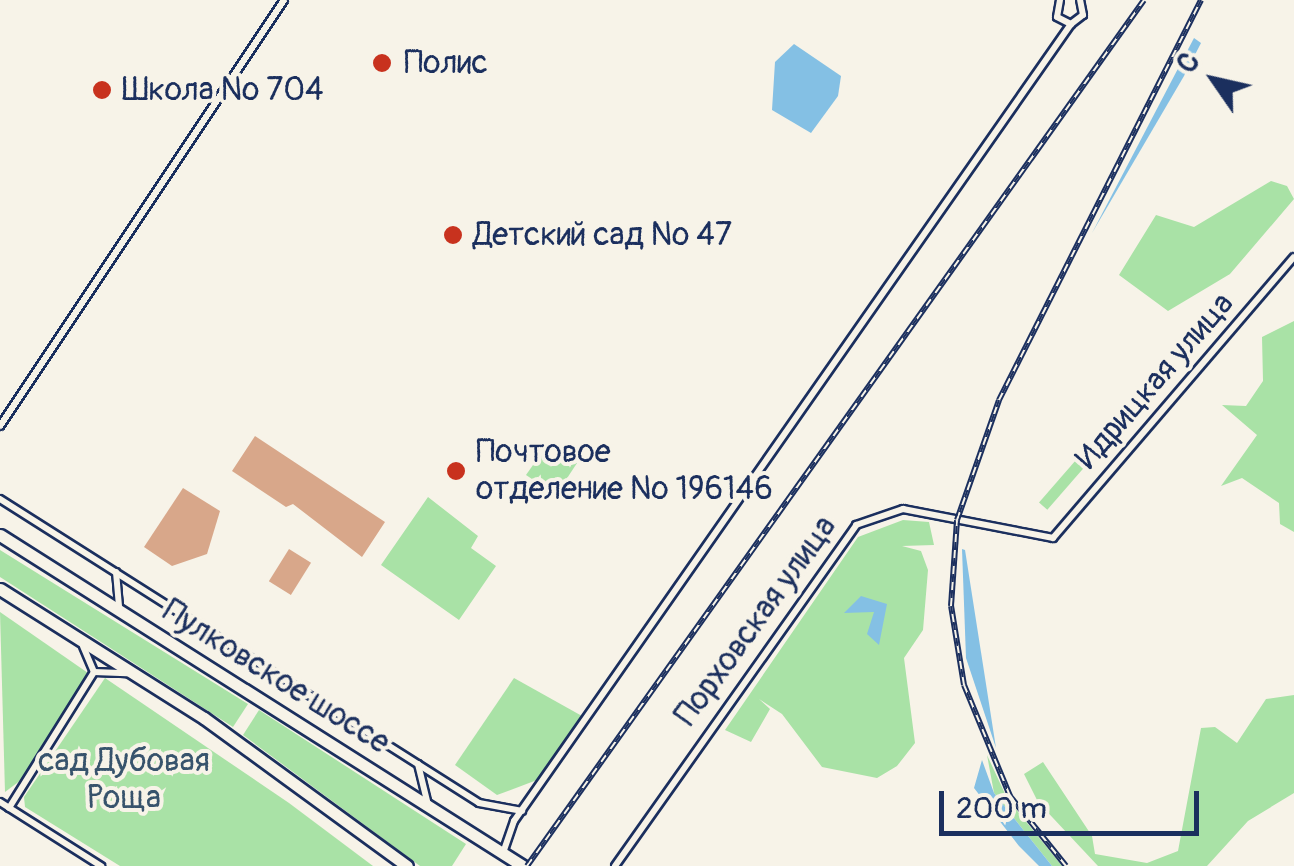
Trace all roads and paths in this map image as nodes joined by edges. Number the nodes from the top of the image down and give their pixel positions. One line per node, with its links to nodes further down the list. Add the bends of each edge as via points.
1 (284, 0): 6 (street)
2 (1058, 0): 4 (street, via 1057,17)
3 (1080, 0): 4 (street, via 1083,15)
4 (1071, 24): 20 (street)
5 (1294, 256): 9 (street, Идрицкая улица)
6 (0, 426)
7 (0, 499): 10 (street)
8 (0, 536): 12 (main road, Пулковское шоссе)
9 (1054, 538): 25 (street, Порховская улица, via 903,509 856,524)
10 (116, 571): 12 (street); 16 (street)
11 (0, 589): 13 (main road)
12 (119, 611): 18 (main road, Пулковское шоссе)
13 (77, 638): 14 (street); 15 (main road)
14 (94, 672): 15 (street); 19 (street)
15 (134, 674): 23 (main road)
16 (418, 763): 18 (street); 20 (street, via 488,808)
17 (0, 802): 19 (street)
18 (429, 806): 21 (main road, Пулковское шоссе)
19 (9, 808): 22 (street)
20 (523, 811): 21 (street, via 505,835)
21 (503, 853): 24 (main road, Пулковское шоссе)
22 (101, 866)
23 (407, 866)
24 (523, 866)
25 (615, 866)

